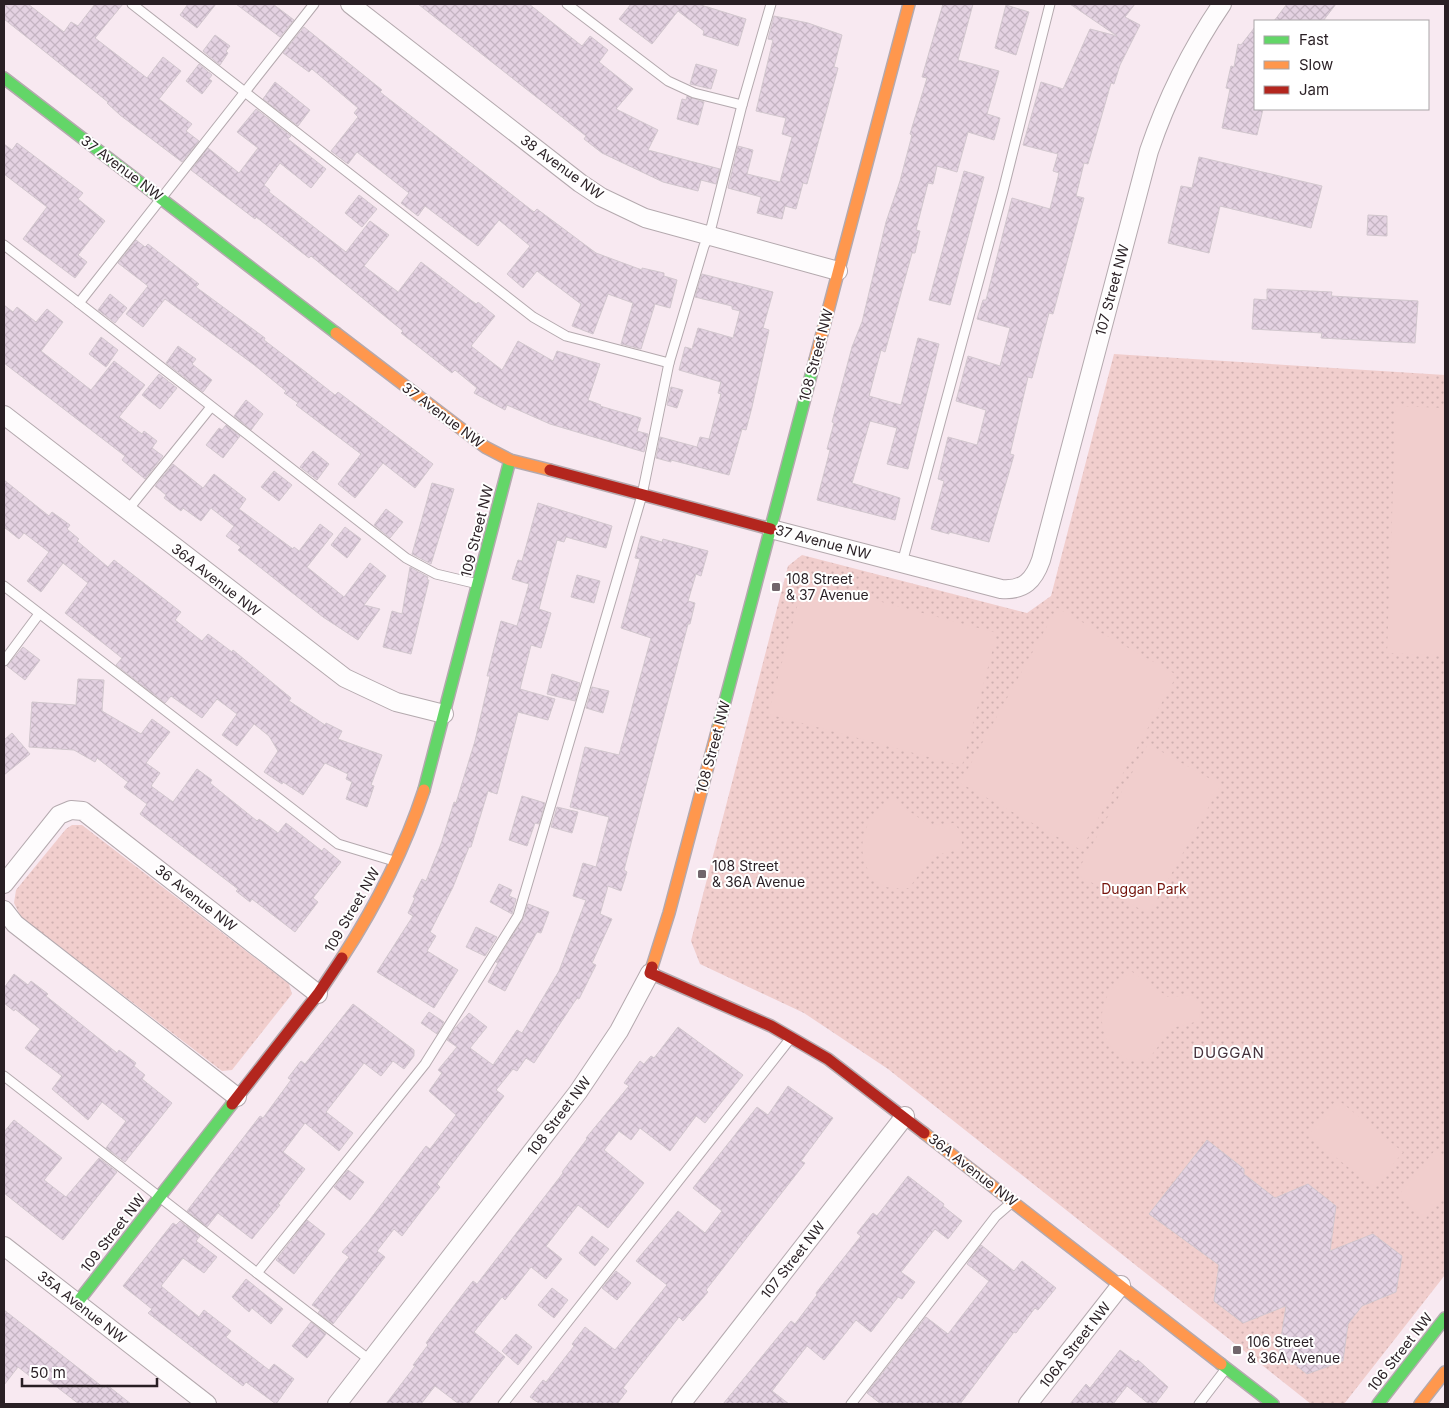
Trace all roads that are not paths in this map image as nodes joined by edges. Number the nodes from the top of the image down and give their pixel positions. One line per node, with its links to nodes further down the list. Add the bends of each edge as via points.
1 (132, 4): 10 (lane)
2 (314, 4): 10 (lane)
3 (350, 4): 13 (street, 38 Avenue NW, via 594,193 645,218)
4 (567, 4): 11 (lane, via 668,81 694,93)
5 (771, 4): 11 (lane)
6 (1050, 4): 24 (lane)
7 (1222, 4): 26 (street, 107 Street NW, via 1183,66 1152,142 1042,560)
8 (904, 5): 15 (street, 108 Street NW)
9 (4, 78): 12 (street, 37 Avenue NW)
10 (244, 91): 12 (lane); 17 (lane, via 544,325 566,336)
11 (742, 105): 13 (lane)
12 (162, 197): 16 (lane); 20 (street, 37 Avenue NW, via 462,431)
13 (710, 236): 15 (street, 38 Avenue NW); 17 (lane, via 704,246)
14 (4, 245): 16 (lane)
15 (838, 271): 23 (street, 108 Street NW)
16 (79, 303): 18 (lane)
17 (669, 363): 21 (lane)
18 (211, 407): 22 (lane); 25 (lane, via 406,558 436,574)
19 (4, 415): 22 (street, 36A Avenue NW)
20 (510, 460): 21 (street, 37 Avenue NW); 25 (street, 109 Street NW)
21 (642, 496): 23 (street, 37 Avenue NW); 43 (lane, via 518,916 425,1064)
22 (127, 511): 30 (street, 36A Avenue NW, via 345,678 396,702)
23 (771, 529): 24 (street, 37 Avenue NW); 34 (street, 108 Street NW, via 672,903)
24 (902, 563): 26 (street, 37 Avenue NW, via 1001,589 1011,590)
25 (479, 584): 30 (street, 109 Street NW)
26 (1026, 585)
27 (4, 586): 28 (lane)
28 (39, 614): 29 (lane); 31 (lane, via 338,844)
29 (4, 661)
30 (444, 714): 31 (street, 109 Street NW, via 410,834)
31 (396, 862): 35 (street, 109 Street NW, via 365,922)
32 (4, 884): 35 (street, 36 Avenue NW, via 52,821 59,815 76,810 89,815)
33 (4, 910): 38 (street, via 15,924)
34 (650, 973): 36 (street, 36A Avenue NW); 47 (street, 108 Street NW, via 619,1031 578,1092)
35 (318, 994): 38 (street, 109 Street NW)
36 (791, 1037): 39 (street, 36A Avenue NW, via 828,1059); 52 (lane)
37 (4, 1076): 40 (lane)
38 (237, 1096): 40 (street, 109 Street NW)
39 (905, 1116): 41 (street, 36A Avenue NW); 53 (street, 107 Street NW)
40 (160, 1197): 43 (lane); 45 (street, 109 Street NW)
41 (1013, 1201): 44 (street, 36A Avenue NW); 54 (lane, via 996,1216)
42 (4, 1246): 45 (street, 35A Avenue NW)
43 (257, 1273): 47 (lane)
44 (1121, 1285): 48 (street, 36A Avenue NW); 55 (street, 106A Street NW)
45 (77, 1303): 50 (street, 35A Avenue NW)
46 (1445, 1318): 58 (street, 106 Street NW)
47 (371, 1361): 51 (street, 108 Street NW)
48 (1227, 1368): 56 (lane); 57 (street, 36A Avenue NW)
49 (1445, 1372): 59 (street)
50 (207, 1404)
51 (337, 1404)
52 (503, 1404)
53 (681, 1404)
54 (852, 1404)
55 (1028, 1404)
56 (1199, 1404)
57 (1273, 1404)
58 (1378, 1404)
59 (1420, 1404)

